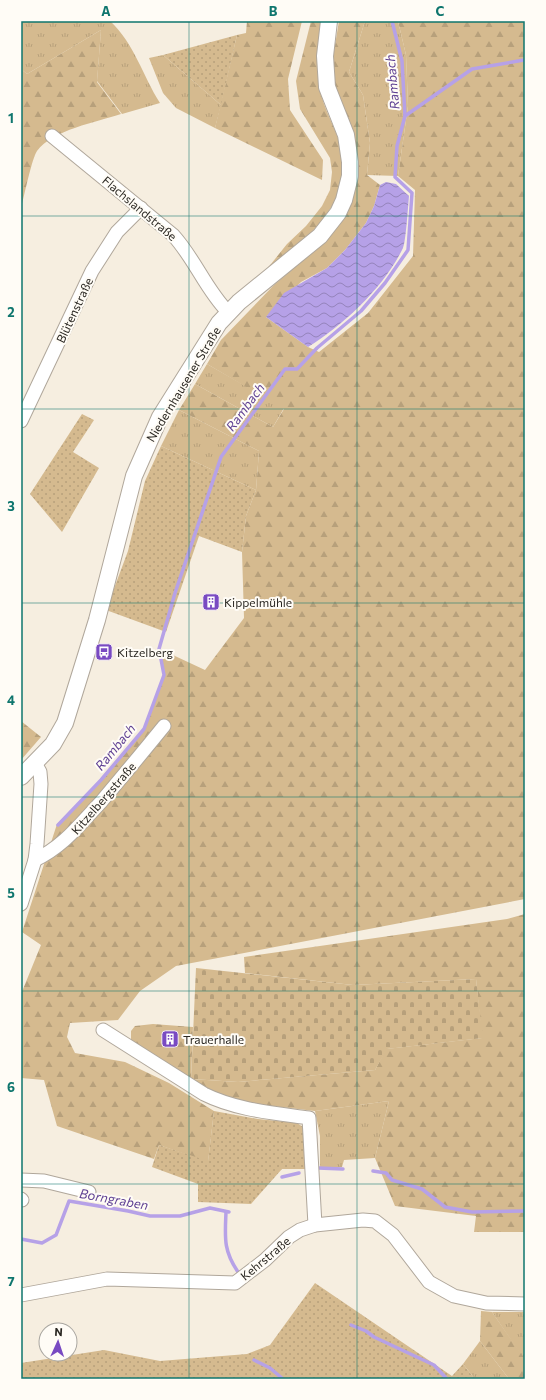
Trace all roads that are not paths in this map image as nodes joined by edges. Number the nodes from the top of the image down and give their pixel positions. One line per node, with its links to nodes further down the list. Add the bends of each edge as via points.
1 (329, 21): 4 (main road, Niedernhausener Straße, via 327,87 346,135 350,162 348,188 344,200 338,213 320,236)
2 (52, 136): 3 (street, Flachslandstraße)
3 (141, 208): 4 (street, Flachslandstraße, via 183,246 212,294); 5 (street, Blütenstraße, via 117,232 92,271)
4 (228, 312): 7 (main road, Niedernhausener Straße, via 210,335 176,390 141,457 129,493 97,620 65,723 53,744)
5 (21, 421)
6 (164, 726): 9 (street, Kitzelbergstraße, via 66,841)
7 (35, 763): 8 (main road, Niedernhausener Straße); 9 (street, via 40,772 41,784)
8 (21, 777)
9 (35, 860): 10 (street)
10 (21, 904)
11 (103, 1030): 14 (street, via 218,1102 309,1118)
12 (21, 1180): 13 (street, via 44,1181)
13 (89, 1192)
14 (314, 1225): 15 (street, Kehrstraße, via 288,1237 235,1283 107,1279); 16 (street, Kehrstraße, via 375,1221 392,1236 429,1282 454,1296 486,1303)
15 (21, 1295)
16 (525, 1304)

